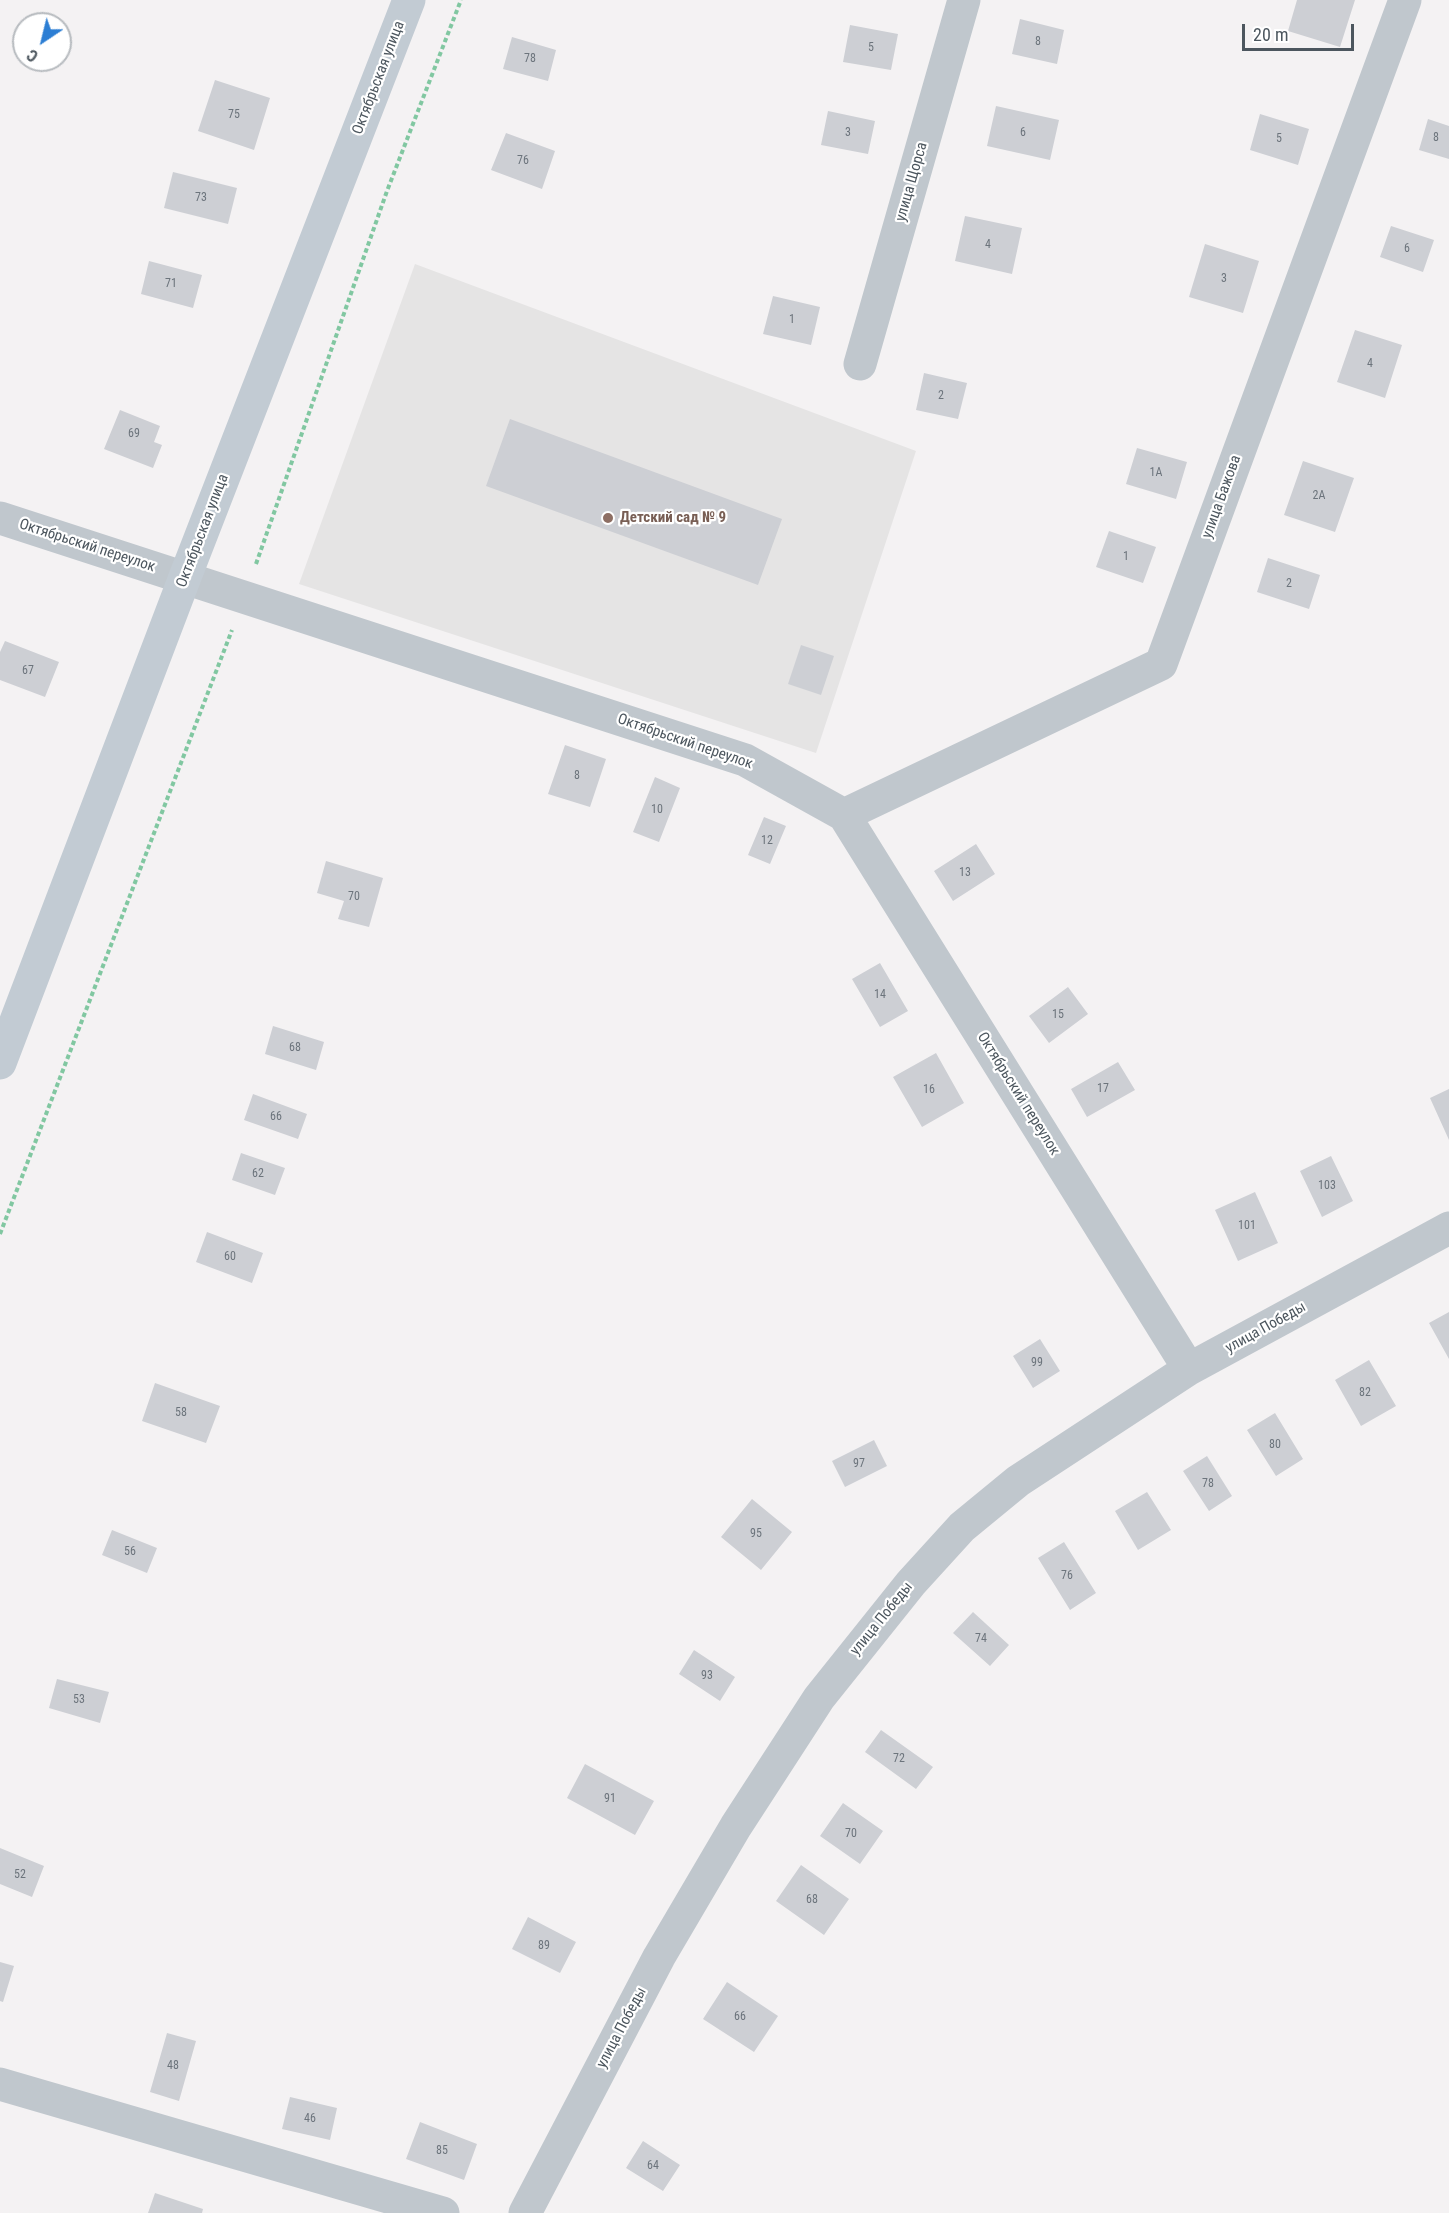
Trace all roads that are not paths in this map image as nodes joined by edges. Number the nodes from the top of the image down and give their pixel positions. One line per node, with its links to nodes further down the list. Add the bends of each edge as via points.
1 (409, 0): 6 (main road, Октябрьская улица)
2 (964, 0): 4 (street, улица Щорса)
3 (1405, 0): 7 (street, улица Бажова, via 1161,664)
4 (860, 364)
5 (0, 518): 6 (street, Октябрьский переулок)
6 (185, 577): 7 (street, Октябрьский переулок, via 745,760); 8 (main road, Октябрьская улица)
7 (844, 815): 10 (street, Октябрьский переулок)
8 (0, 1063)
9 (1449, 1228): 10 (street, улица Победы)
10 (1189, 1369): 13 (street, улица Победы, via 1018,1481 962,1527 911,1582 826,1689 736,1826 660,1957)
11 (0, 2084): 12 (street)
12 (443, 2213)
13 (525, 2213)

